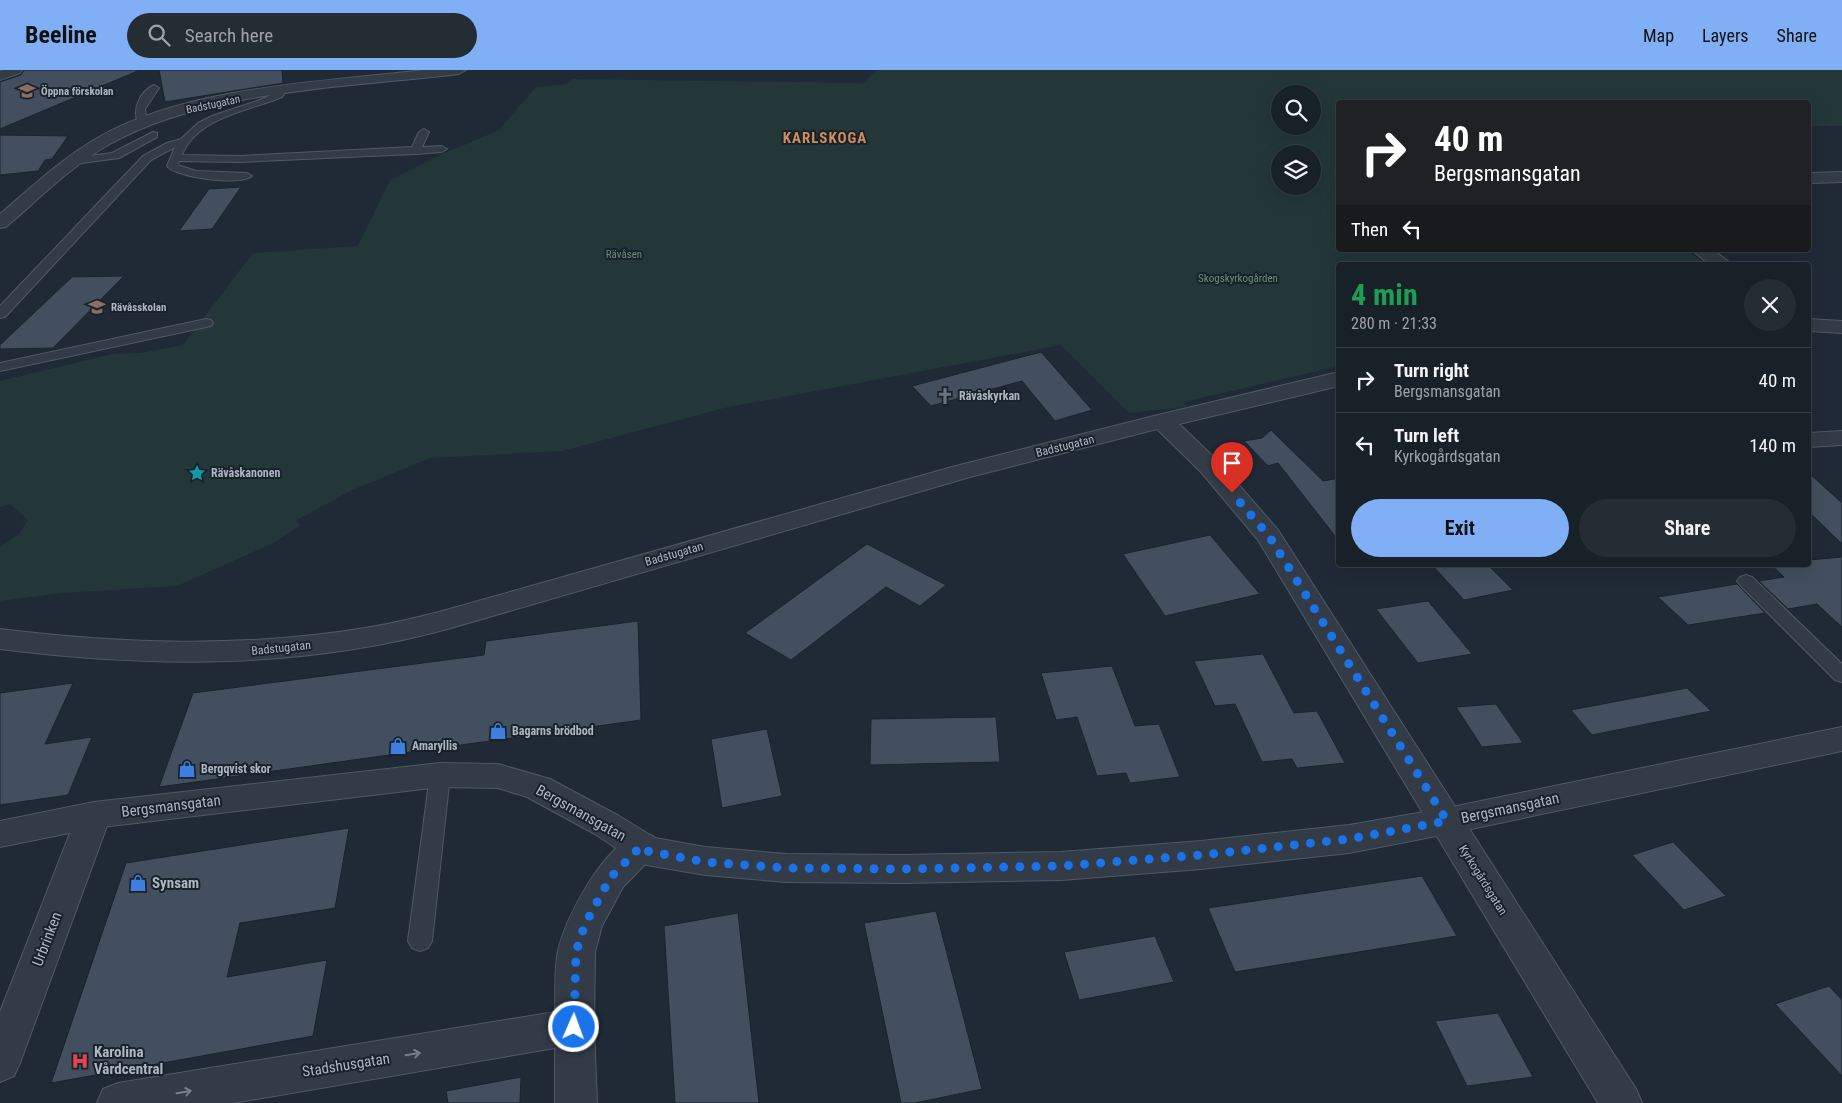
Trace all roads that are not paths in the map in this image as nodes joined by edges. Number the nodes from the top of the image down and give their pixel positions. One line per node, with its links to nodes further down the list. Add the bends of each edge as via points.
1 (15, 70): 3 (street)
2 (459, 70): 5 (street, Badstugatan)
3 (0, 76)
4 (154, 88): 6 (lane, via 139,108)
5 (281, 91): 6 (street, Badstugatan, via 216,102); 9 (lane, via 280,95 269,100 210,120)
6 (142, 122): 13 (street, Badstugatan, via 106,139)
7 (424, 132): 11 (lane)
8 (153, 135): 13 (lane, via 115,156)
9 (183, 142): 12 (lane); 22 (lane, via 147,158)
10 (442, 149): 11 (lane)
11 (415, 151): 12 (lane, via 240,159)
12 (174, 158): 14 (lane, via 172,166 181,171)
13 (74, 161): 17 (street, Badstugatan)
14 (247, 176)
15 (1842, 177): 16 (street)
16 (1811, 178)
17 (37, 192): 18 (street); 19 (street, Badstugatan)
18 (8, 196)
19 (0, 223)
20 (1704, 252): 21 (street)
21 (1719, 262)
22 (0, 314)
23 (206, 323): 26 (lane)
24 (1811, 325): 25 (street)
25 (1842, 327)
26 (0, 367)
27 (1336, 380): 28 (street, Badstugatan)
28 (1162, 421): 32 (street, Badstugatan, via 961,472 441,621 366,638 238,652 144,653); 37 (street, Kyrkogårdsgatan, via 1210,467 1269,536)
29 (1842, 438): 30 (street)
30 (1811, 440)
31 (1746, 581): 33 (lane)
32 (0, 639)
33 (1842, 675)
34 (1842, 738): 37 (street, Bergsmansgatan)
35 (440, 775): 36 (street, Bergsmansgatan); 39 (street, Bergsmansgatan, via 498,776 538,788); 40 (lane)
36 (94, 815): 38 (street, Bergsmansgatan); 42 (street, Urbrinken)
37 (1447, 821): 39 (street, Bergsmansgatan, via 1349,839 1061,866 786,868 705,862 647,851); 45 (street, Kyrkogårdsgatan)
38 (0, 834)
39 (641, 846): 41 (street, via 611,877 585,924 576,952)
40 (420, 941)
41 (574, 1027): 43 (street, Stadshusgatan, one-way to 41); 44 (street)
42 (0, 1063)
43 (118, 1103)
44 (576, 1103)
45 (1621, 1103)

